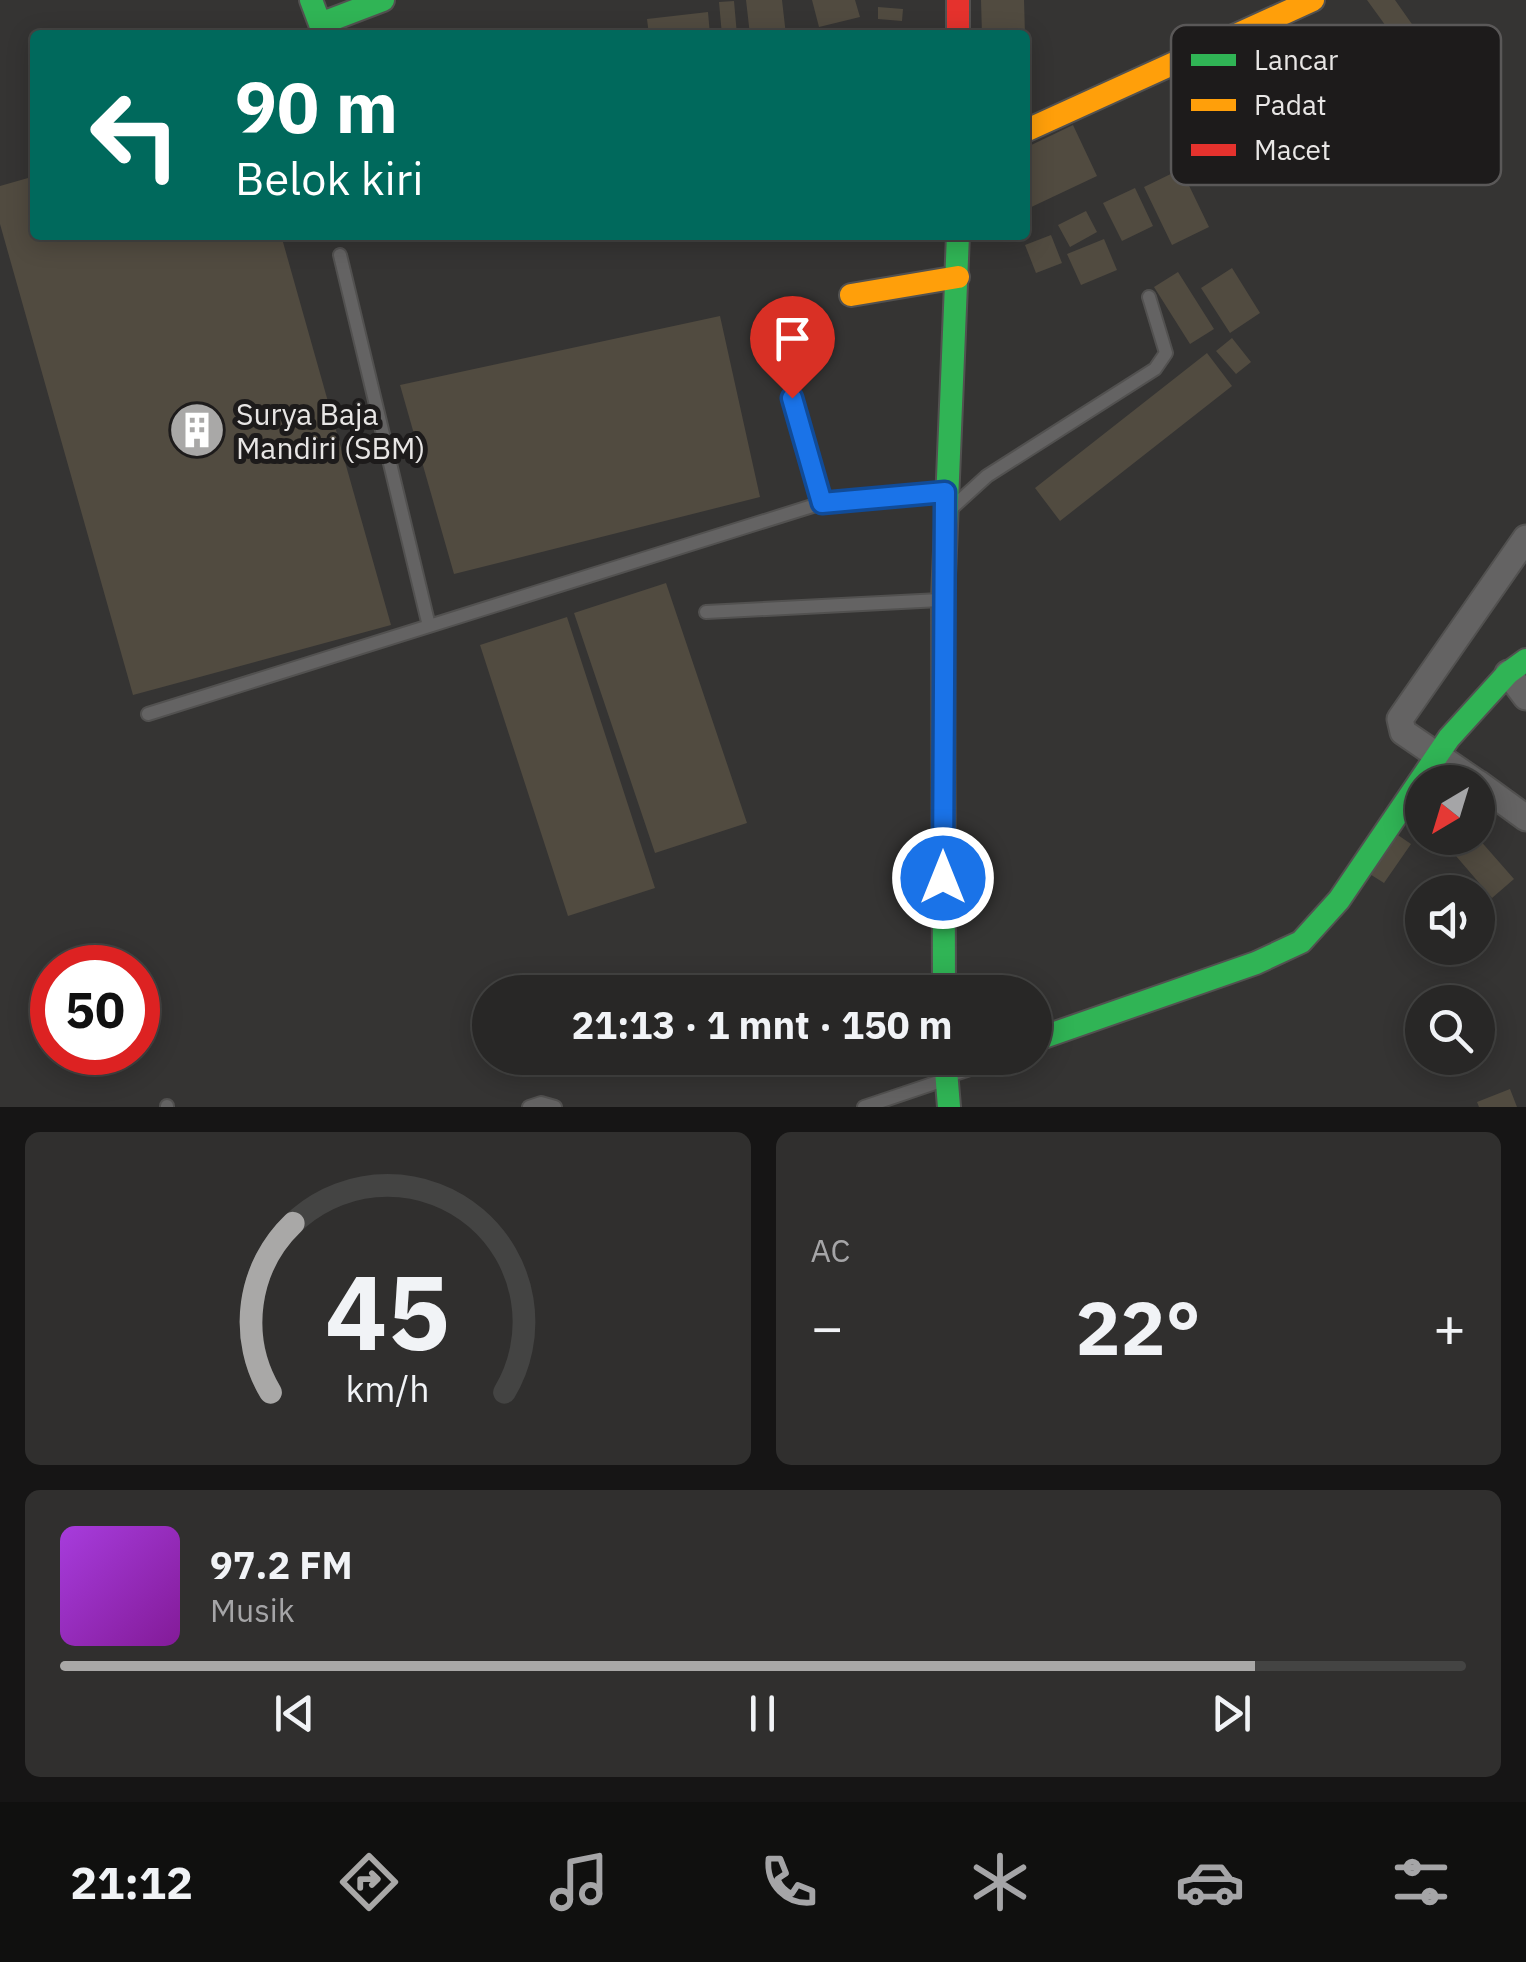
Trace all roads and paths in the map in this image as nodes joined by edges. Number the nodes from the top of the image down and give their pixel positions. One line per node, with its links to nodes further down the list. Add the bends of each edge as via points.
1 (383, 0): 4 (street)
2 (958, 0): 6 (street)
3 (1313, 0): 5 (street)
4 (317, 20)
5 (1258, 25)
6 (958, 30)
7 (1171, 65): 8 (street)
8 (1030, 130)
9 (958, 240): 11 (street)
10 (340, 256): 20 (lane)
11 (958, 277): 12 (street); 16 (street)
12 (851, 294)
13 (1149, 297): 16 (lane, via 1166,352 1155,369)
14 (792, 398): 15 (lane)
15 (822, 503): 16 (lane); 20 (lane)
16 (945, 503): 18 (street)
17 (1526, 538): 24 (street, via 1400,718 1403,732)
18 (942, 600): 19 (lane); 28 (street)
19 (706, 612)
20 (428, 626): 23 (lane)
21 (1517, 666): 22 (street); 24 (street)
22 (1526, 697)
23 (148, 714)
24 (1438, 755): 25 (street); 29 (street, via 1339,900 1301,942 1256,964)
25 (1452, 765)
26 (1495, 796): 27 (street)
27 (1526, 818)
28 (944, 975)
29 (1052, 1034)
30 (933, 1075): 34 (lane)
31 (946, 1075): 35 (street)
32 (529, 1107): 33 (lane)
33 (555, 1107)
34 (864, 1107)
35 (949, 1107)

